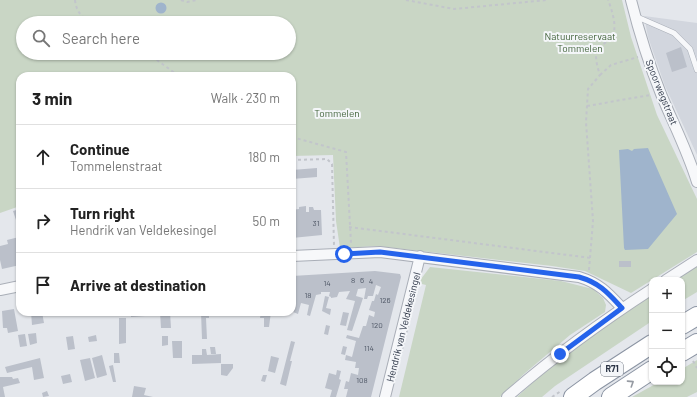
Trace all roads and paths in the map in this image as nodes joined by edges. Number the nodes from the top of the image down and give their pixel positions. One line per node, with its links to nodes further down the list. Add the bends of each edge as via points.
1 (74, 0): 8 (path)
2 (181, 0): 3 (path)
3 (197, 0)
4 (406, 0): 5 (path, via 454,9)
5 (547, 0)
6 (608, 0): 14 (path, via 614,31 610,39 599,48 596,56)
7 (631, 0): 9 (street, Spoorwegstraat)
8 (82, 16)
9 (635, 16): 10 (street, Spoorwegstraat); 12 (lane, via 674,33 690,49)
10 (646, 54): 14 (path, via 612,66); 15 (street, Spoorwegstraat)
11 (156, 60): 13 (path)
12 (697, 70)
13 (173, 72)
14 (600, 75): 16 (path, via 588,89)
15 (661, 94): 16 (path); 19 (street, Spoorwegstraat)
16 (587, 106): 25 (path, via 593,220)
17 (296, 138): 20 (path, via 346,152)
18 (296, 160): 22 (path, via 326,159 332,164)
19 (697, 182)
20 (350, 227): 21 (path); 25 (path)
21 (353, 254): 22 (street); 24 (street, via 380,252)
22 (334, 255): 23 (street)
23 (296, 256)
24 (420, 256): 28 (street); 39 (street, Hendrik van Veldekesingel)
25 (590, 258): 28 (path)
26 (697, 260): 27 (street)
27 (671, 277)
28 (588, 279): 32 (street, via 603,288)
29 (16, 287): 30 (street)
30 (0, 290)
31 (649, 291): 32 (street)
32 (622, 308): 40 (street, via 539,369)
33 (697, 316): 34 (highway)
34 (685, 323)
35 (649, 346): 41 (highway, R71)
36 (690, 352): 37 (path)
37 (697, 368)
38 (649, 372): 42 (highway, R71, one-way to 38)
39 (385, 397)
40 (508, 397)
41 (573, 397)
42 (611, 397)

